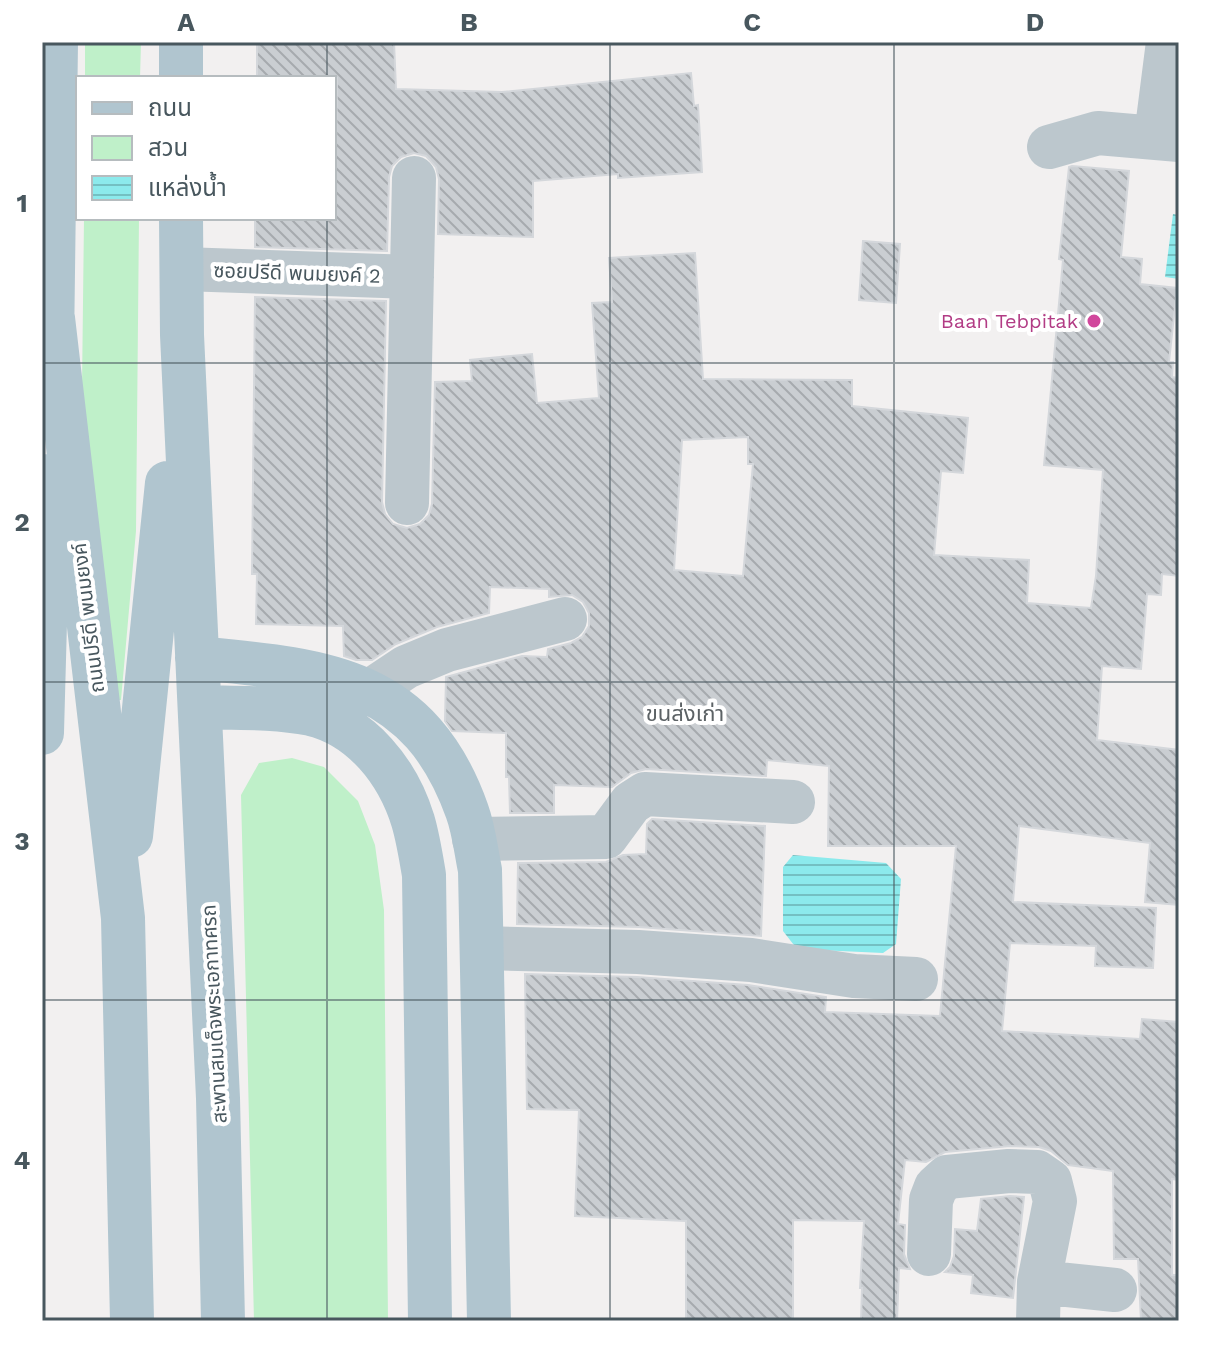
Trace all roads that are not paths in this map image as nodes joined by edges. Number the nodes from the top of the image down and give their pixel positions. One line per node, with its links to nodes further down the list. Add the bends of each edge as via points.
1 (56, 42): 11 (main road, ถนนปรีดี พนมยงค์)
2 (181, 42): 4 (main road)
3 (1168, 42): 5 (street)
4 (181, 76)
5 (1167, 138): 6 (street, via 1098,133)
6 (1049, 147)
7 (414, 178): 10 (street)
8 (181, 220): 9 (main road, ถนนปรีดี พนมยงค์)
9 (182, 269): 10 (street, ซอยปรีดี พนมยงค์ 2); 12 (main road, ถนนปรีดี พนมยงค์)
10 (412, 277): 13 (street)
11 (49, 293): 16 (main road, ถนนปรีดี พนมยงค์); 22 (main road, ถนนปรีดี พนมยงค์)
12 (182, 335): 15 (main road, ถนนปรีดี พนมยงค์); 22 (main road, ถนนปรีดี พนมยงค์)
13 (407, 503)
14 (565, 619): 17 (street, via 447,650 406,667)
15 (197, 658): 17 (main road, via 293,667); 18 (main road, ถนนปรีดี พนมยงค์)
16 (43, 668): 19 (main road, ถนนปรีดี พนมยงค์)
17 (370, 691): 21 (main road, via 401,710 449,767)
18 (200, 707): 29 (main road, สะพานสมเด็จพระเอกาทศรถ); 30 (main road, via 288,710 341,725 371,747 392,774 413,819 424,875)
19 (42, 733)
20 (793, 802): 21 (street, via 645,794 631,803 606,837)
21 (474, 839): 23 (main road)
22 (123, 918): 28 (main road, ถนนปรีดี พนมยงค์)
23 (482, 948): 24 (street, via 751,960 854,976); 31 (main road)
24 (916, 979)
25 (929, 1254): 27 (street, via 931,1200 947,1177 1037,1172 1050,1181 1055,1201)
26 (1115, 1290): 27 (street)
27 (1039, 1301)
28 (132, 1321)
29 (223, 1321)
30 (430, 1321)
31 (489, 1321)

